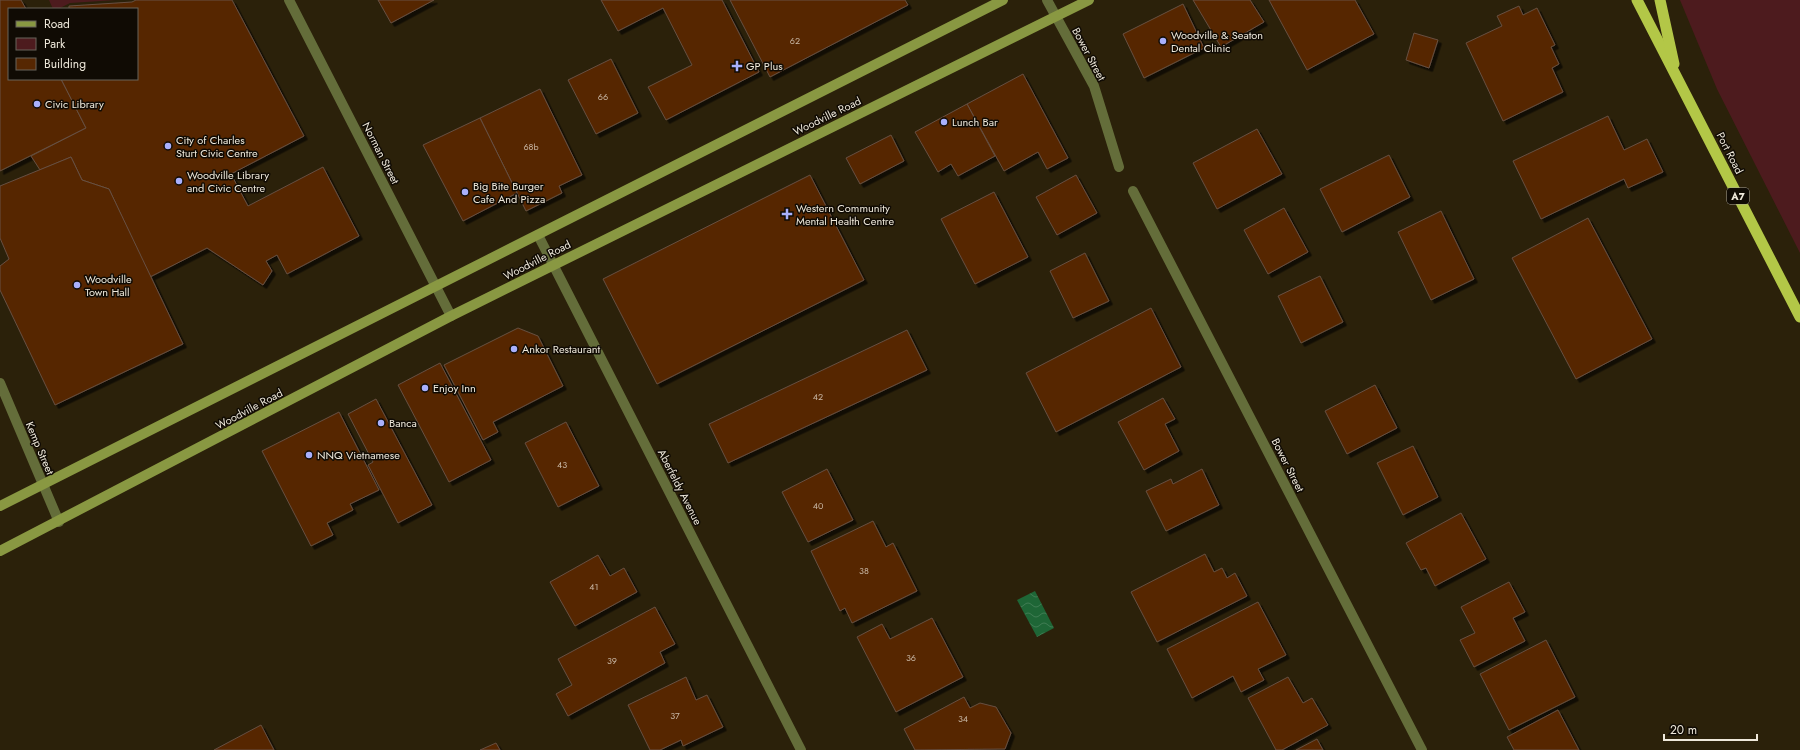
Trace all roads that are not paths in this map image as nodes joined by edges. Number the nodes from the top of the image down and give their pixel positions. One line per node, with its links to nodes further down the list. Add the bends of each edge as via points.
1 (289, 0): 13 (street, Norman Street)
2 (1003, 0): 11 (main road, Woodville Road)
3 (1047, 0): 7 (street, Bower Street)
4 (1089, 0): 7 (main road, Woodville Road)
5 (1637, 0): 8 (highway, Port Road / A7)
6 (1660, 0): 8 (highway)
7 (1056, 17): 9 (street, Bower Street, via 1094,86); 12 (main road, Woodville Road)
8 (1678, 80): 15 (highway, Port Road / A7)
9 (1119, 168)
10 (1133, 190): 22 (street, Bower Street)
11 (538, 235): 12 (street, Aberfeldy Avenue); 13 (main road, Woodville Road)
12 (553, 265): 14 (main road, Woodville Road); 21 (street, Aberfeldy Avenue)
13 (436, 286): 14 (street, Norman Street); 17 (main road, Woodville Road)
14 (451, 316): 19 (main road, Woodville Road)
15 (1800, 317)
16 (0, 383): 17 (street, Kemp Street)
17 (43, 485): 18 (main road, Woodville Road); 19 (street, Kemp Street)
18 (0, 506)
19 (59, 522): 20 (main road, Woodville Road)
20 (0, 552)
21 (798, 749)
22 (1422, 750)

